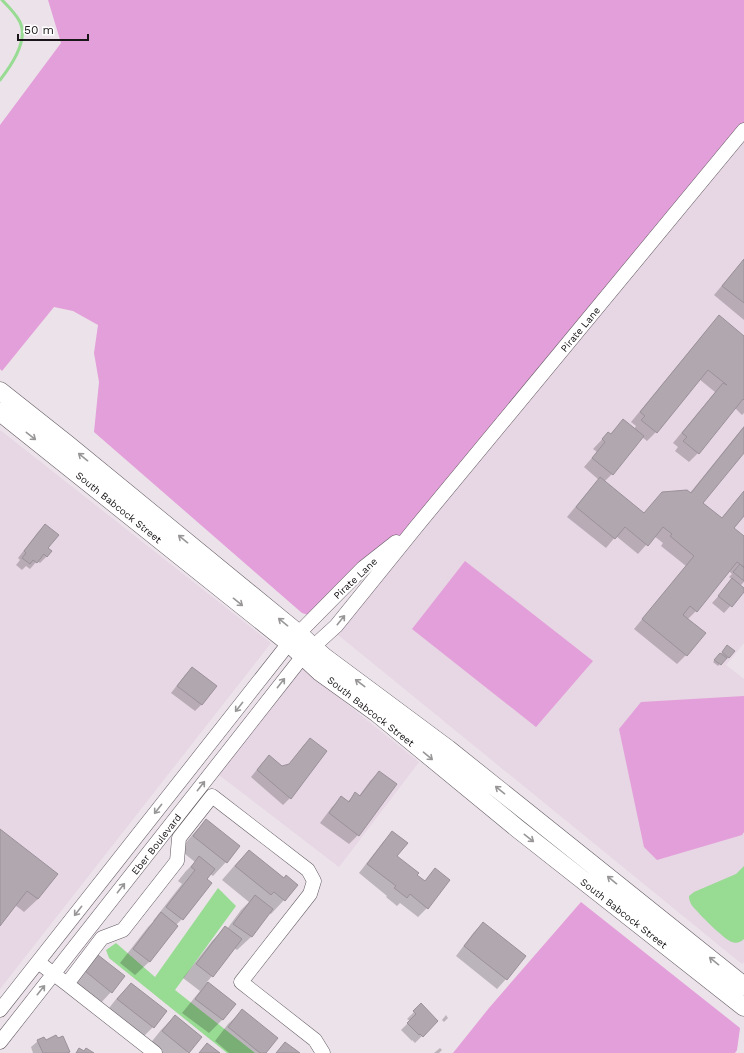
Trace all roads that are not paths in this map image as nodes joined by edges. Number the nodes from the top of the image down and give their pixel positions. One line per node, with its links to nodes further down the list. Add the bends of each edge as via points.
1 (744, 130): 4 (street, Pirate Lane)
2 (0, 391): 5 (main road, South Babcock Street, one-way to 2, via 67,444)
3 (0, 412): 5 (main road, South Babcock Street, one-way to 5)
4 (416, 527): 5 (street, Pirate Lane, via 363,568); 6 (street, Pirate Lane, one-way to 4, via 336,626)
5 (294, 639): 6 (main road, South Babcock Street); 7 (street, Eber Boulevard, one-way to 7)
6 (308, 652): 8 (street, Eber Boulevard, one-way to 6); 10 (main road, South Babcock Street, via 320,672 377,713 518,829)
7 (38, 962): 8 (street); 11 (street, Eber Boulevard)
8 (54, 974): 9 (street); 12 (street, Eber Boulevard, one-way to 8)
9 (67, 984): 13 (street); 14 (street, via 102,938 123,930 177,861 179,838 212,796 308,870 314,881 310,894 241,982 315,1040)
10 (742, 996)
11 (0, 1010)
12 (0, 1042)
13 (154, 1053)
14 (324, 1053)

